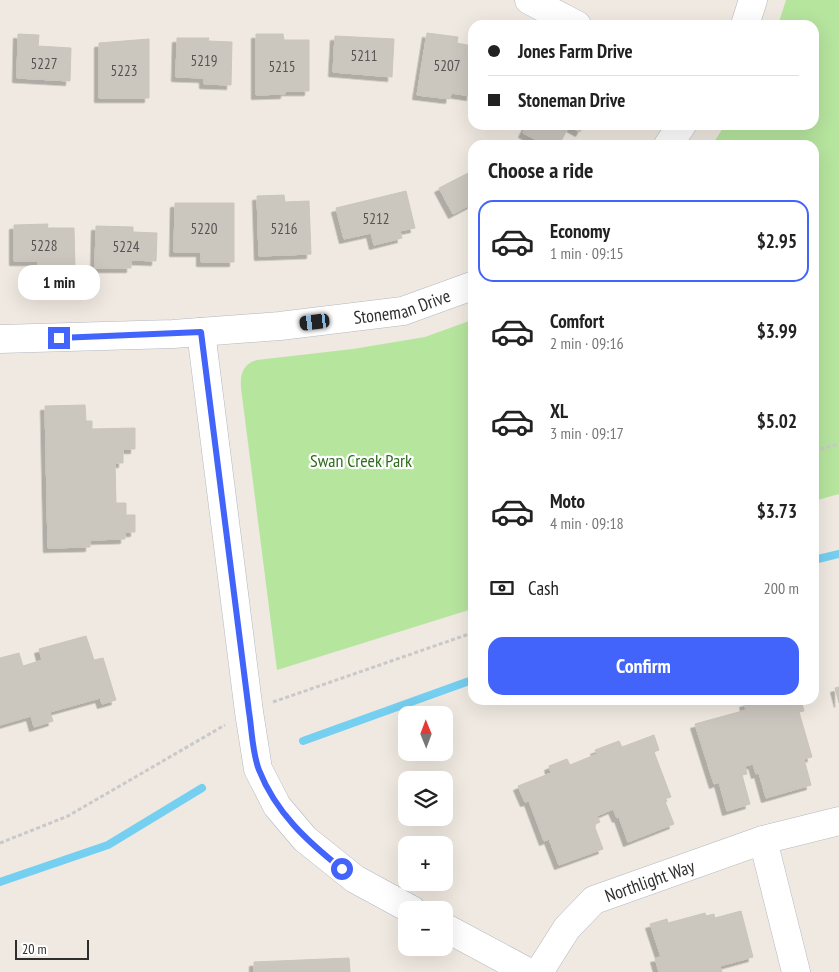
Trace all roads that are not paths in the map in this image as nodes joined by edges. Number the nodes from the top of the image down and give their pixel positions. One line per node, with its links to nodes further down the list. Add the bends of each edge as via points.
1 (529, 0): 3 (street)
2 (754, 0): 4 (street)
3 (567, 20)
4 (747, 20)
5 (468, 287): 6 (street, Stoneman Drive, via 403,311)
6 (201, 332): 7 (street, Stoneman Drive); 10 (street, via 258,769 277,806 305,840 355,879)
7 (0, 339)
8 (839, 821): 9 (street, Northlight Way)
9 (763, 840): 13 (street, Northlight Way, via 594,900 567,928); 14 (street)
10 (398, 902)
11 (453, 932): 12 (street)
12 (528, 972)
13 (539, 972)
14 (796, 972)

